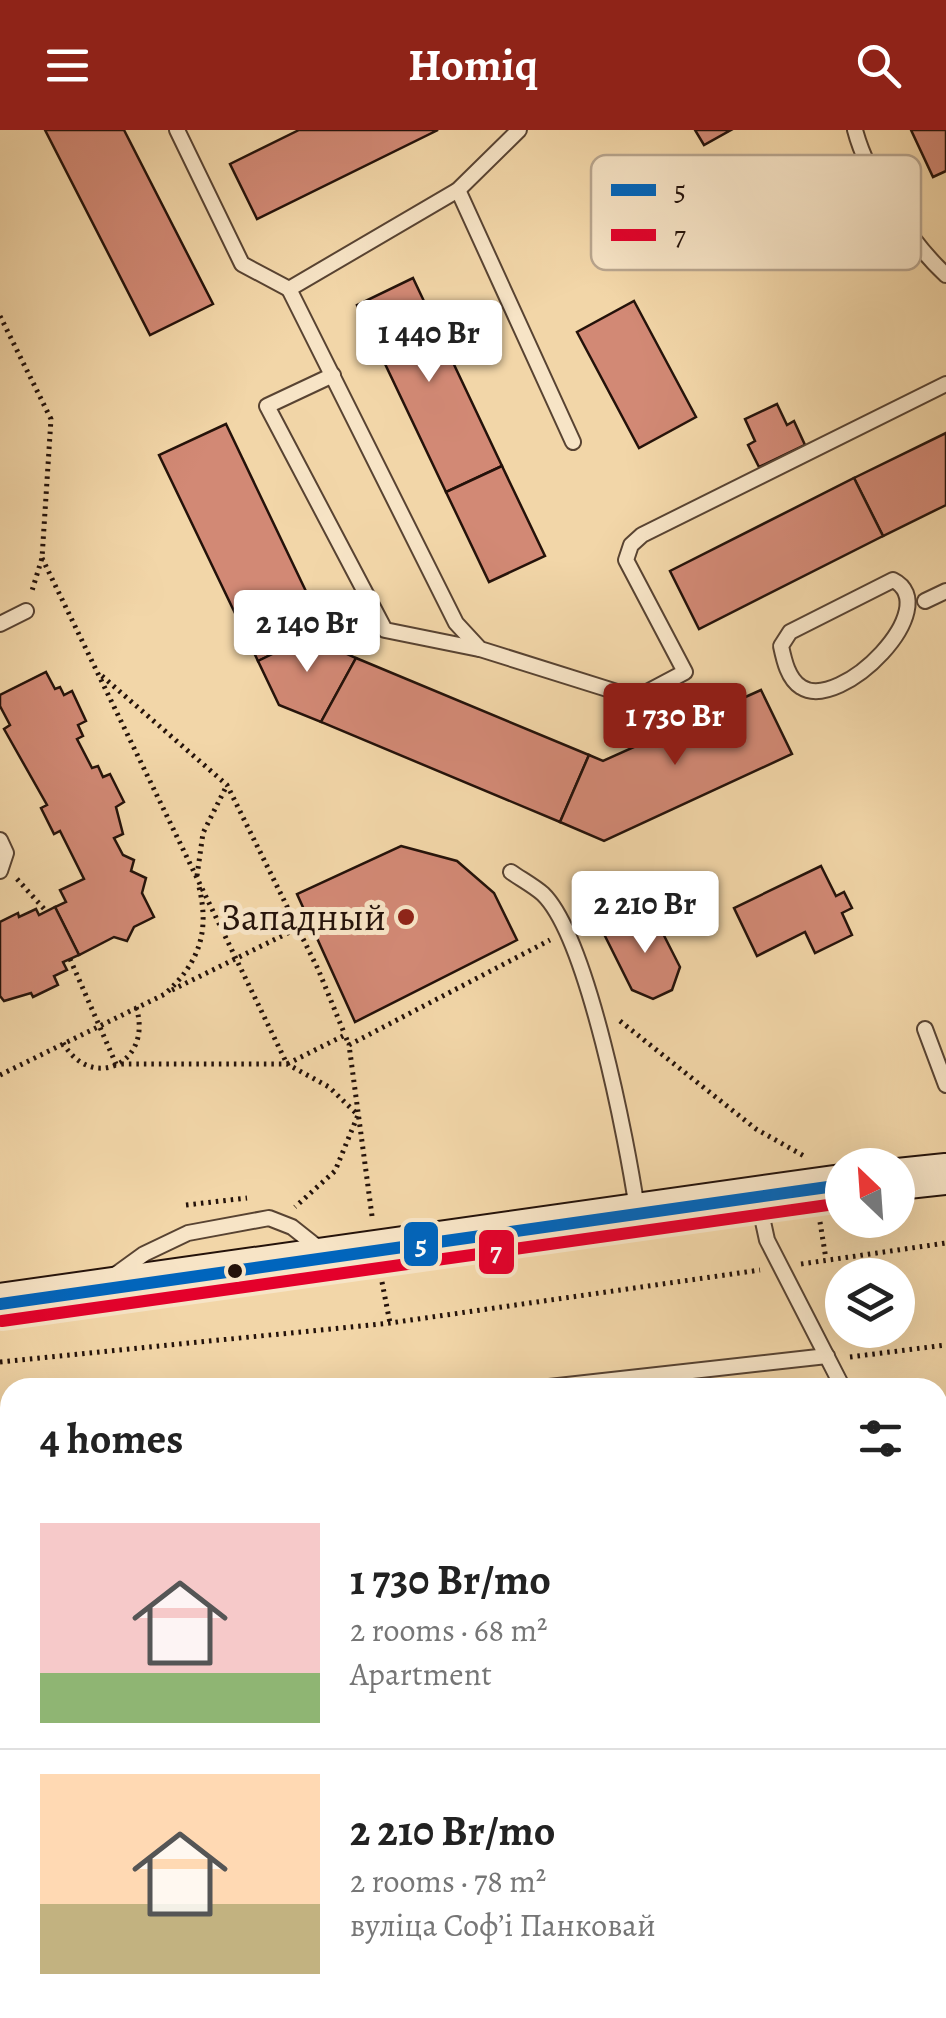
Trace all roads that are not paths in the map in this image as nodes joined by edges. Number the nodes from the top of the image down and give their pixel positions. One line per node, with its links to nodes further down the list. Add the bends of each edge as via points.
1 (177, 130): 8 (lane, via 242,264)
2 (519, 130): 5 (lane)
3 (855, 130): 4 (lane)
4 (863, 155)
5 (458, 190): 8 (lane); 11 (lane)
6 (921, 251): 7 (lane)
7 (946, 275)
8 (290, 289): 9 (lane)
9 (332, 375): 17 (lane, via 456,622); 17 (lane, via 268,406 386,630)
10 (946, 384): 17 (lane, via 630,545 626,560 685,672 636,698)
11 (573, 442)
12 (946, 591): 13 (lane)
13 (925, 601): 15 (lane); 18 (lane, via 912,585 893,580 790,632 782,646 797,686 814,693)
14 (26, 611): 16 (lane)
15 (927, 618)
16 (0, 624)
17 (480, 649)
18 (899, 656)
19 (0, 840): 20 (lane, via 6,853)
20 (2, 868)
21 (511, 872): 28 (lane, via 544,895 592,1000)
22 (925, 1029): 23 (lane)
23 (946, 1085)
24 (946, 1174): 25 (main road)
25 (915, 1177)
26 (825, 1188): 27 (main road)
27 (758, 1199): 28 (main road); 30 (lane, via 767,1240)
28 (638, 1216): 29 (main road)
29 (0, 1304)
30 (826, 1356): 31 (lane); 32 (lane)
31 (629, 1378)
32 (838, 1378)

